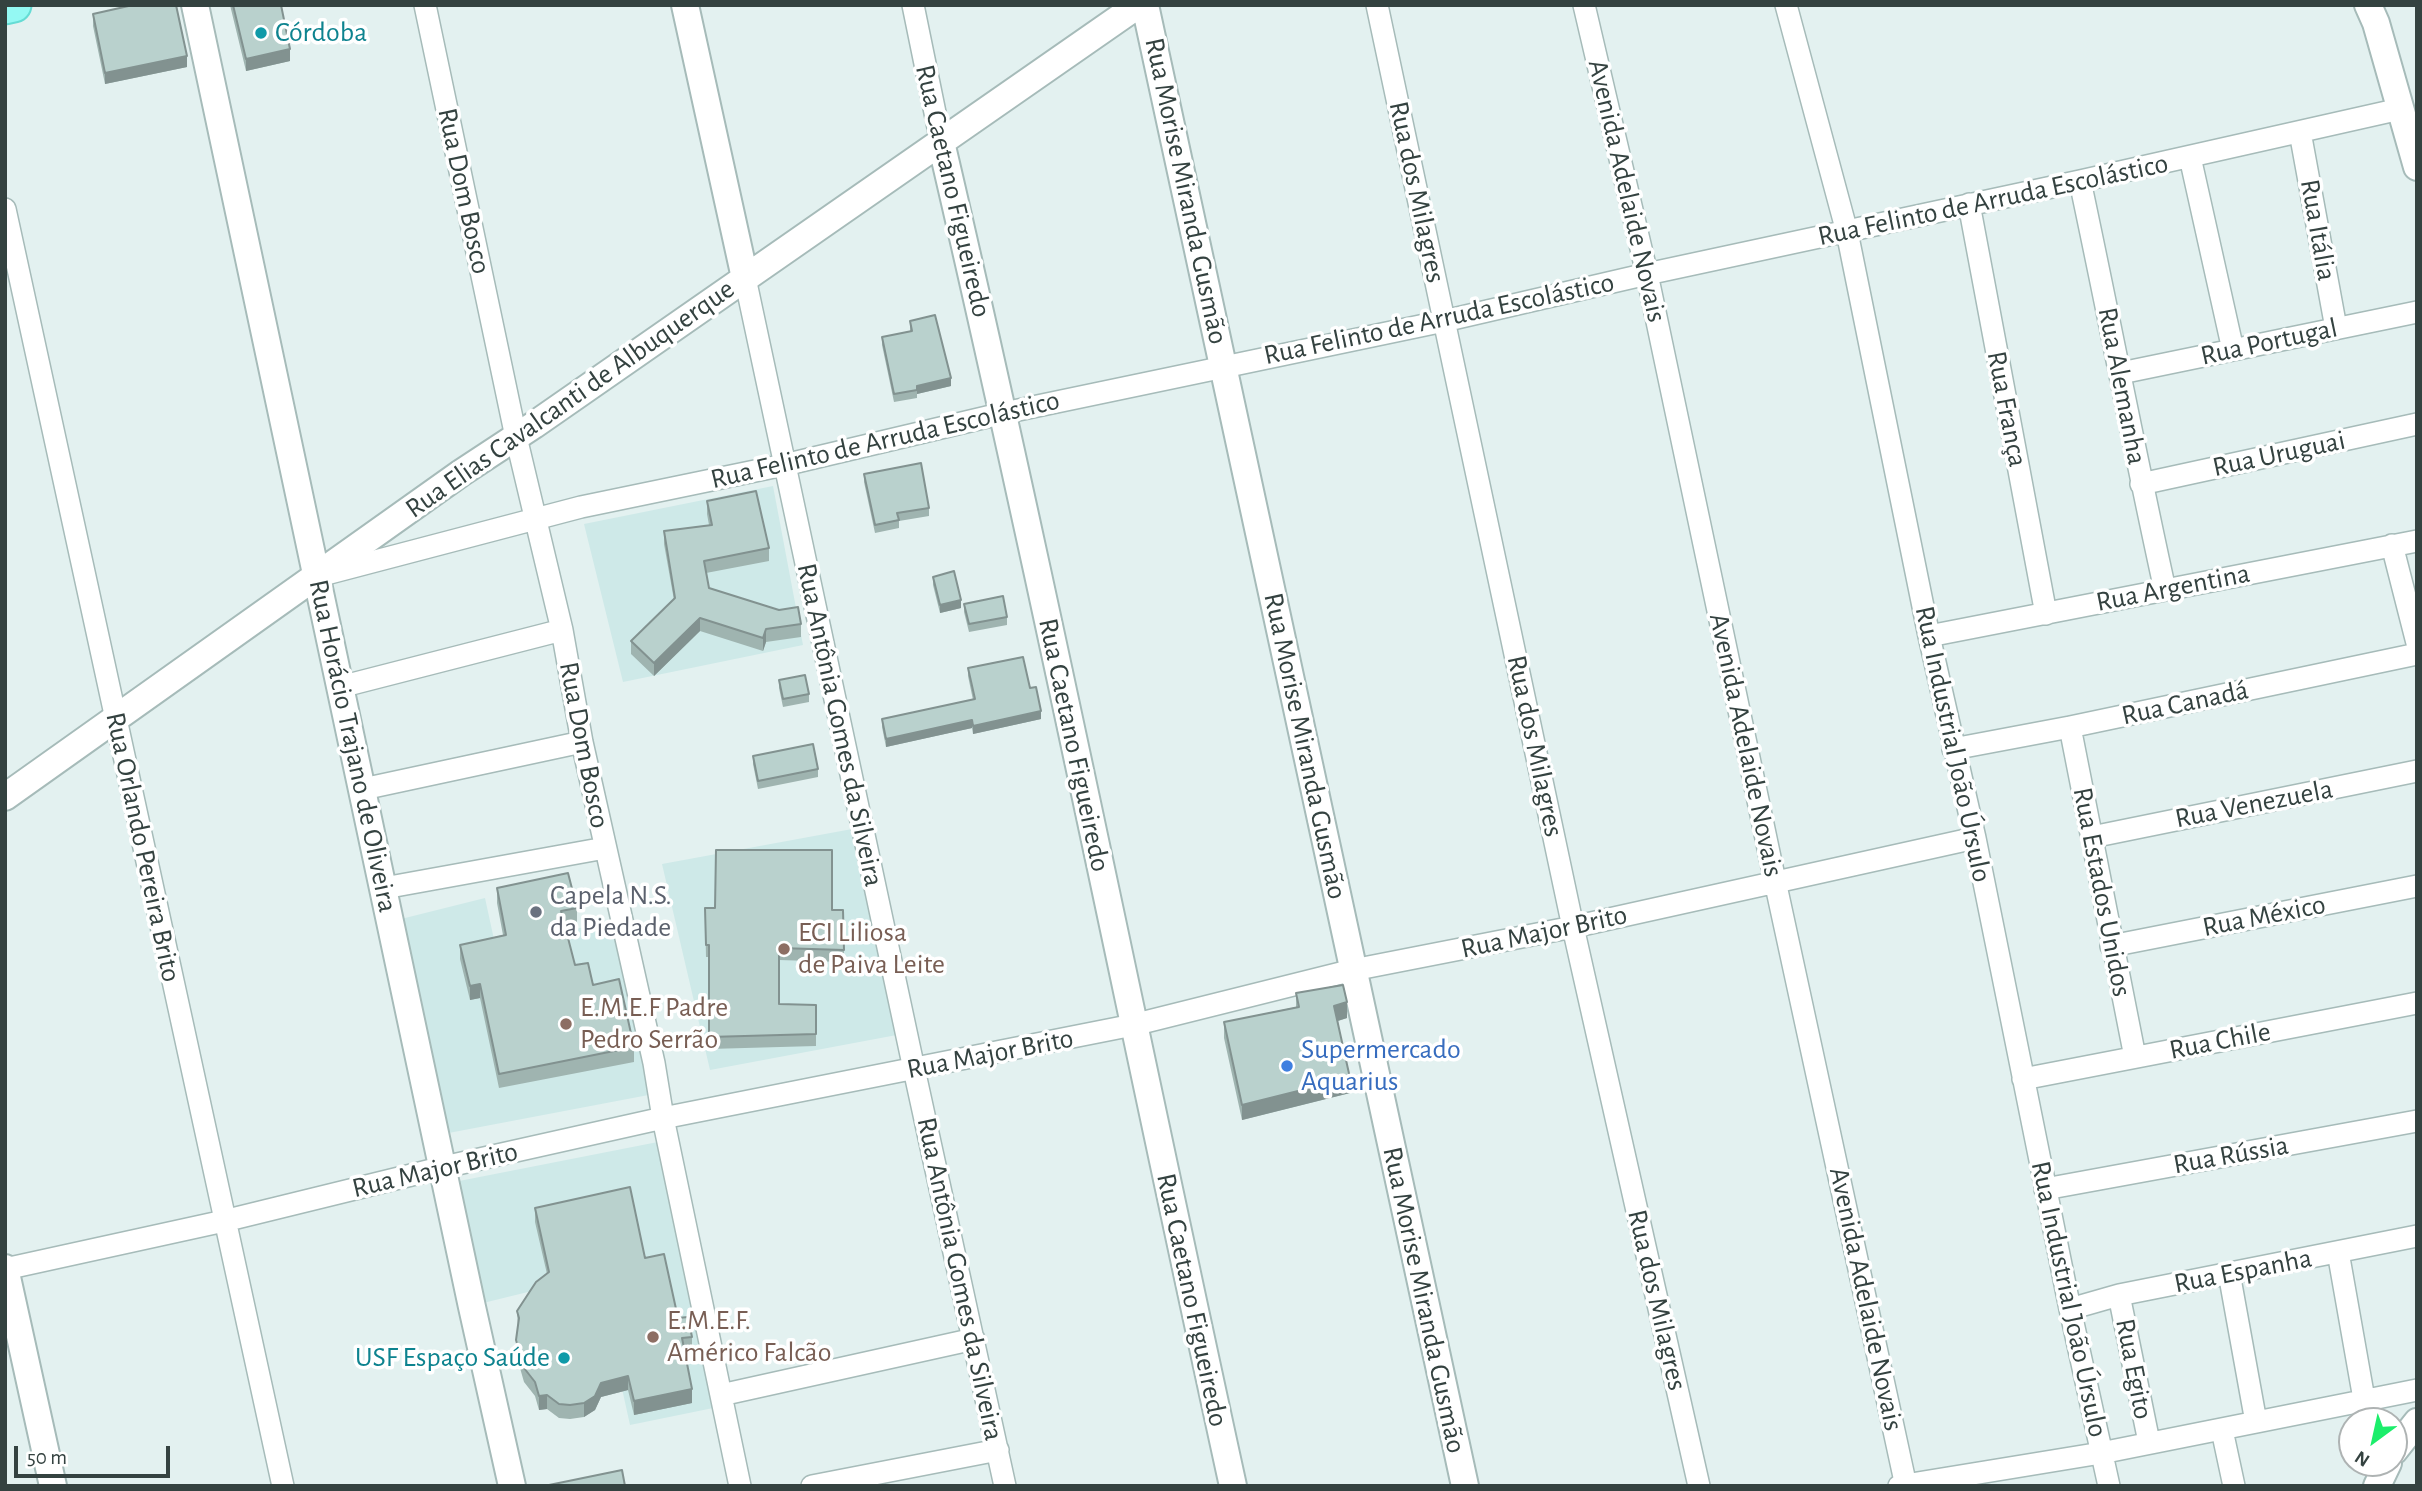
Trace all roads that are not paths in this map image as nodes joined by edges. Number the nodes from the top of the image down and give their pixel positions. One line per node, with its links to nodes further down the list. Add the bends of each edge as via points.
1 (14, 5): 12 (main road)
2 (195, 5): 38 (street, Rua Horácio Trajano de Oliveira)
3 (425, 5): 32 (street, Rua Dom Bosco)
4 (685, 5): 23 (street, Rua Antônia Gomes da Silveira)
5 (913, 5): 15 (street, Rua Caetano Figueiredo)
6 (1138, 5): 15 (street, Rua Elias Cavalcanti de Albuquerque)
7 (1145, 5): 28 (street, Rua Morise Miranda Gusmão)
8 (1377, 5): 25 (street, Rua dos Milagres)
9 (1584, 5): 22 (street, Avenida Adelaide Novais)
10 (1786, 5): 21 (street, Rua Industrial João Úrsulo)
11 (2368, 5): 13 (street)
12 (5, 7)
13 (2400, 109): 14 (street, Rua Felinto de Arruda Escolástico); 17 (street)
14 (2300, 132): 16 (street, Rua Felinto de Arruda Escolástico); 26 (street, Rua Itália)
15 (940, 142): 23 (street, Rua Elias Cavalcanti de Albuquerque); 30 (street, Rua Caetano Figueiredo)
16 (2190, 156): 18 (street, Rua Felinto de Arruda Escolástico); 27 (street)
17 (2417, 167)
18 (2080, 181): 19 (street, Rua Felinto de Arruda Escolástico); 29 (street, Rua Alemanha)
19 (1969, 204): 21 (street, Rua Felinto de Arruda Escolástico); 40 (street, Rua França)
20 (5, 209): 46 (street, Rua Orlando Pereira Brito)
21 (1847, 232): 22 (street, Rua Felinto de Arruda Escolástico); 42 (street, Rua Industrial João Úrsulo)
22 (1647, 274): 25 (street, Rua Felinto de Arruda Escolástico); 56 (street, Avenida Adelaide Novais)
23 (745, 278): 32 (street, Rua Elias Cavalcanti de Albuquerque); 33 (street, Rua Antônia Gomes da Silveira)
24 (2417, 312): 26 (street, Rua Portugal)
25 (1444, 321): 28 (street, Rua Felinto de Arruda Escolástico); 59 (street, Rua dos Milagres)
26 (2336, 328): 27 (street, Rua Portugal)
27 (2233, 351): 29 (street, Rua Portugal)
28 (1224, 365): 30 (street, Rua Felinto de Arruda Escolástico); 61 (street, Rua Morise Miranda Gusmão)
29 (2121, 373): 34 (street, Rua Alemanha)
30 (1004, 413): 33 (street, Rua Felinto de Arruda Escolástico); 63 (street, Rua Caetano Figueiredo)
31 (2417, 424): 34 (street, Rua Uruguai)
32 (516, 437): 35 (street, Rua Dom Bosco); 38 (street, Rua Elias Cavalcanti de Albuquerque)
33 (784, 466): 35 (street, Rua Felinto de Arruda Escolástico); 65 (street, Rua Antônia Gomes da Silveira)
34 (2141, 484): 39 (street, Rua Alemanha)
35 (536, 517): 38 (street, Rua Felinto de Arruda Escolástico); 41 (street, Rua Dom Bosco)
36 (2417, 541): 37 (street, Rua Argentina)
37 (2392, 545): 39 (street, Rua Argentina); 43 (street)
38 (317, 576): 45 (street, Rua Horácio Trajano de Oliveira); 46 (street, Rua Elias Cavalcanti de Albuquerque)
39 (2165, 590): 40 (street, Rua Argentina)
40 (2046, 614): 42 (street, Rua Argentina)
41 (562, 630): 45 (street); 48 (street, Rua Dom Bosco)
42 (1929, 636): 49 (street, Rua Industrial João Úrsulo)
43 (2417, 643)
44 (2417, 654): 47 (street, Rua Canadá)
45 (340, 687): 51 (street, Rua Horácio Trajano de Oliveira)
46 (115, 720): 52 (street, Rua Elias Cavalcanti de Albuquerque); 71 (street, Rua Orlando Pereira Brito)
47 (2070, 727): 49 (street, Rua Canadá); 53 (street, Rua Estados Unidos)
48 (582, 742): 51 (street); 55 (street, Rua Dom Bosco)
49 (1954, 749): 54 (street, Rua Industrial João Úrsulo)
50 (2417, 771): 53 (street, Rua Venezuela)
51 (363, 789): 58 (street, Rua Horácio Trajano de Oliveira)
52 (5, 797)
53 (2092, 836): 60 (street, Rua Estados Unidos)
54 (1975, 838): 56 (street, Rua Major Brito); 66 (street, Rua Industrial João Úrsulo)
55 (605, 848): 58 (street); 67 (street, Rua Dom Bosco)
56 (1775, 881): 59 (street, Rua Major Brito); 89 (street, Avenida Adelaide Novais)
57 (2417, 886): 60 (street, Rua México)
58 (384, 888): 69 (street, Rua Horácio Trajano de Oliveira)
59 (1573, 928): 61 (street, Rua Major Brito); 98 (street, Rua dos Milagres)
60 (2111, 946): 64 (street, Rua Estados Unidos)
61 (1353, 970): 63 (street, Rua Major Brito); 97 (street, Rua Morise Miranda Gusmão)
62 (2417, 1003): 64 (street, Rua Chile)
63 (1133, 1026): 65 (street, Rua Major Brito); 96 (street, Rua Caetano Figueiredo)
64 (2135, 1057): 66 (street, Rua Chile)
65 (914, 1069): 67 (street, Rua Major Brito); 78 (street, Rua Antônia Gomes da Silveira)
66 (2023, 1079): 70 (street, Rua Industrial João Úrsulo)
67 (663, 1118): 69 (street, Rua Major Brito); 80 (street, Rua Dom Bosco)
68 (2417, 1121): 70 (street, Rua Rússia)
69 (444, 1167): 71 (street, Rua Major Brito); 92 (street, Rua Horácio Trajano de Oliveira)
70 (2046, 1189): 77 (street, Rua Industrial João Úrsulo)
71 (224, 1221): 74 (street, Rua Major Brito); 91 (street, Rua Orlando Pereira Brito)
72 (2417, 1236): 73 (street, Rua Espanha)
73 (2338, 1252): 75 (street, Rua Espanha); 81 (street)
74 (5, 1269): 90 (street)
75 (2229, 1273): 76 (street, Rua Espanha); 82 (street)
76 (2119, 1296): 77 (street, Rua Espanha); 86 (street, Rua Egito)
77 (2070, 1309): 88 (street, Rua Industrial João Úrsulo)
78 (974, 1339): 80 (street); 87 (street, Rua Antônia Gomes da Silveira)
79 (2417, 1390): 81 (street)
80 (721, 1395): 93 (street, Rua Dom Bosco)
81 (2364, 1399): 82 (street)
82 (2256, 1422): 84 (street)
83 (2417, 1422): 85 (street)
84 (2222, 1430): 86 (street); 100 (street)
85 (2408, 1438)
86 (2149, 1442): 88 (street)
87 (998, 1450): 94 (street); 95 (street, Rua Antônia Gomes da Silveira)
88 (2101, 1454): 89 (street); 99 (street, Rua Industrial João Úrsulo)
89 (1904, 1485)
90 (53, 1486)
91 (283, 1486)
92 (512, 1486)
93 (740, 1486)
94 (812, 1486)
95 (1005, 1486)
96 (1233, 1486)
97 (1465, 1486)
98 (1699, 1486)
99 (2109, 1486)
100 (2234, 1486)

